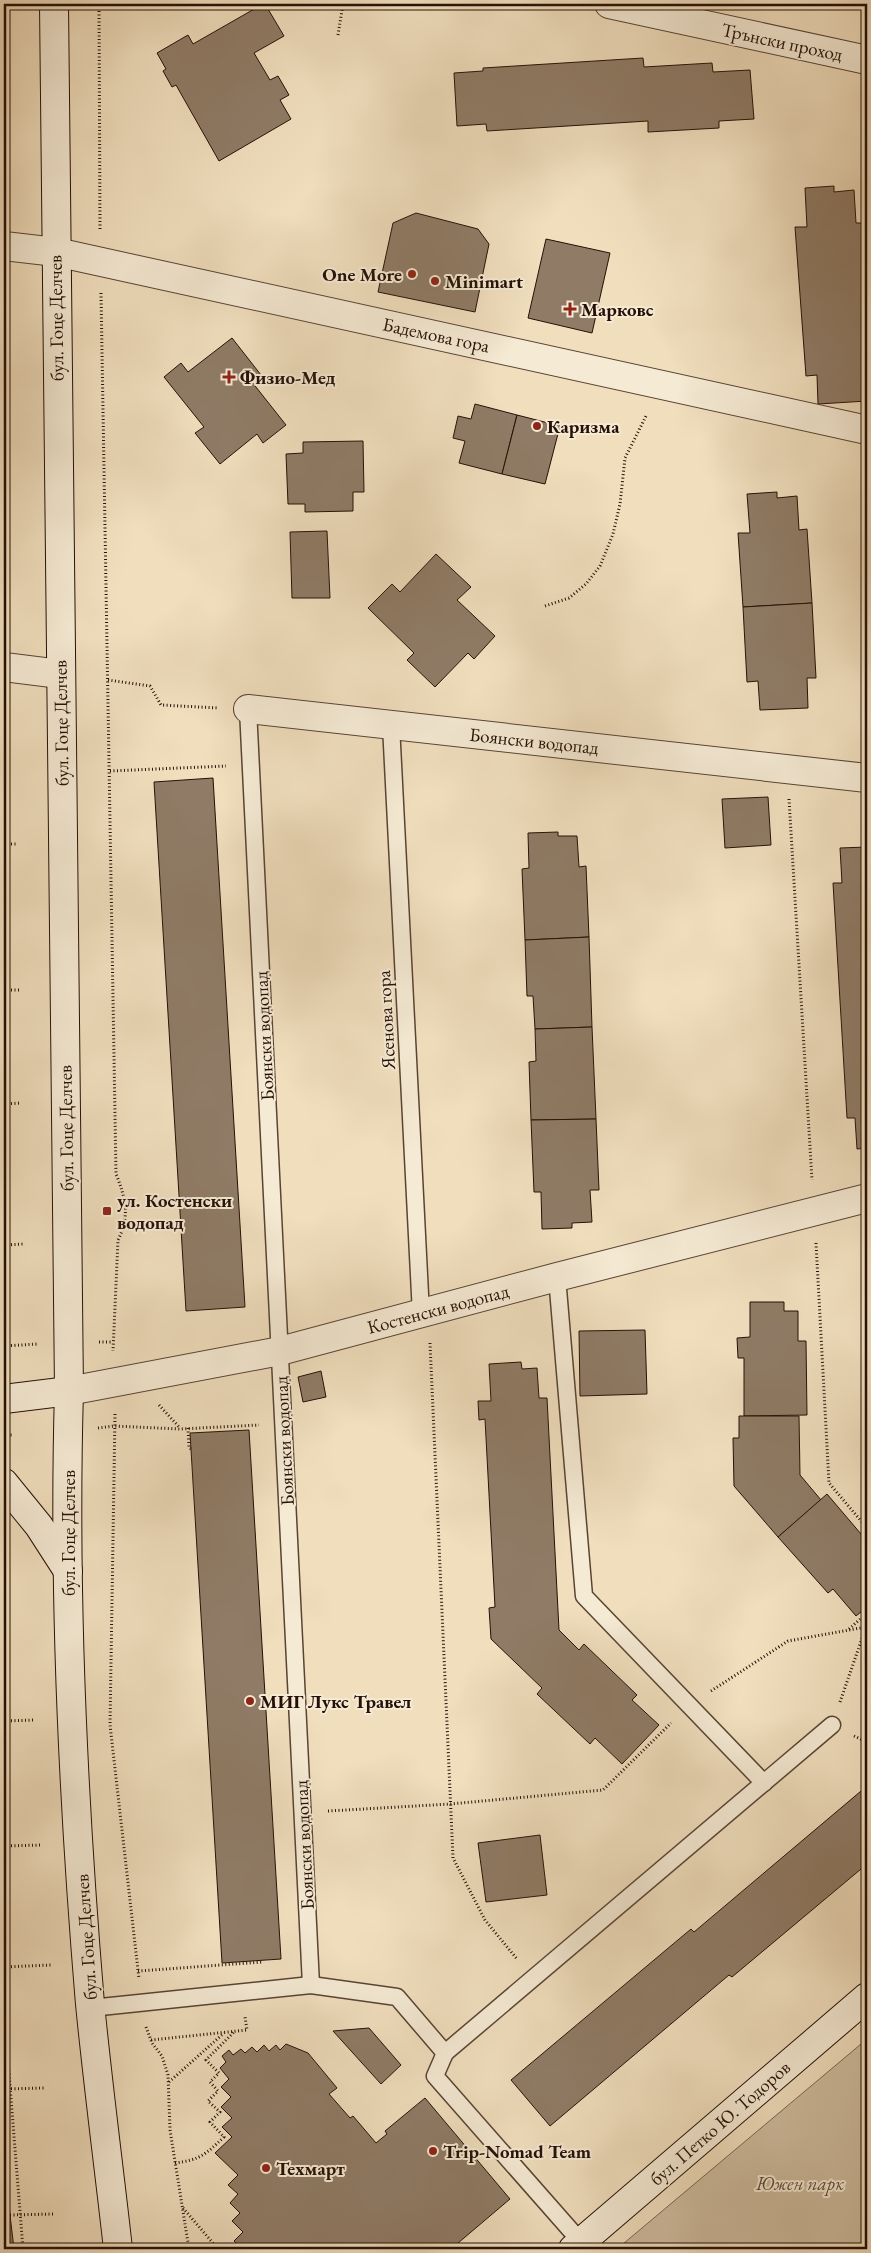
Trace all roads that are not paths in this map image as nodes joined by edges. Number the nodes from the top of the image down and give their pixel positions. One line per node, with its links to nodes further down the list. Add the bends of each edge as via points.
1 (54, 4): 5 (street, бул. Гоце Делчев)
2 (609, 4): 3 (street, Трънски проход)
3 (867, 60)
4 (4, 246): 5 (street, Бадемова гора)
5 (56, 252): 6 (street, Бадемова гора); 8 (street, бул. Гоце Делчев)
6 (867, 430)
7 (4, 667): 8 (street)
8 (60, 674): 16 (street, бул. Гоце Делчев)
9 (248, 709): 10 (street, Боянски водопад); 15 (lane, Боянски водопад)
10 (391, 725): 11 (street, Боянски водопад); 14 (lane, Ясенова гора)
11 (867, 778)
12 (867, 1198): 13 (street, Костенски водопад)
13 (557, 1277): 14 (street, Костенски водопад); 21 (lane, via 584,1596)
14 (421, 1314): 15 (street, Костенски водопад)
15 (280, 1351): 16 (street, Костенски водопад); 22 (lane, Боянски водопад)
16 (69, 1391): 17 (street, Костенски водопад); 19 (street, бул. Гоце Делчев)
17 (4, 1399)
18 (4, 1482): 19 (street)
19 (68, 1570): 24 (street, бул. Гоце Делчев, via 75,1782)
20 (832, 1725): 21 (lane)
21 (764, 1784): 25 (lane)
22 (311, 1985): 24 (lane); 25 (lane, via 397,1997)
23 (867, 1998): 26 (street, бул. Петко Ю. Тодоров)
24 (91, 2008): 27 (street, бул. Гоце Делчев)
25 (445, 2053): 26 (lane, via 435,2076)
26 (577, 2246)
27 (118, 2249)

